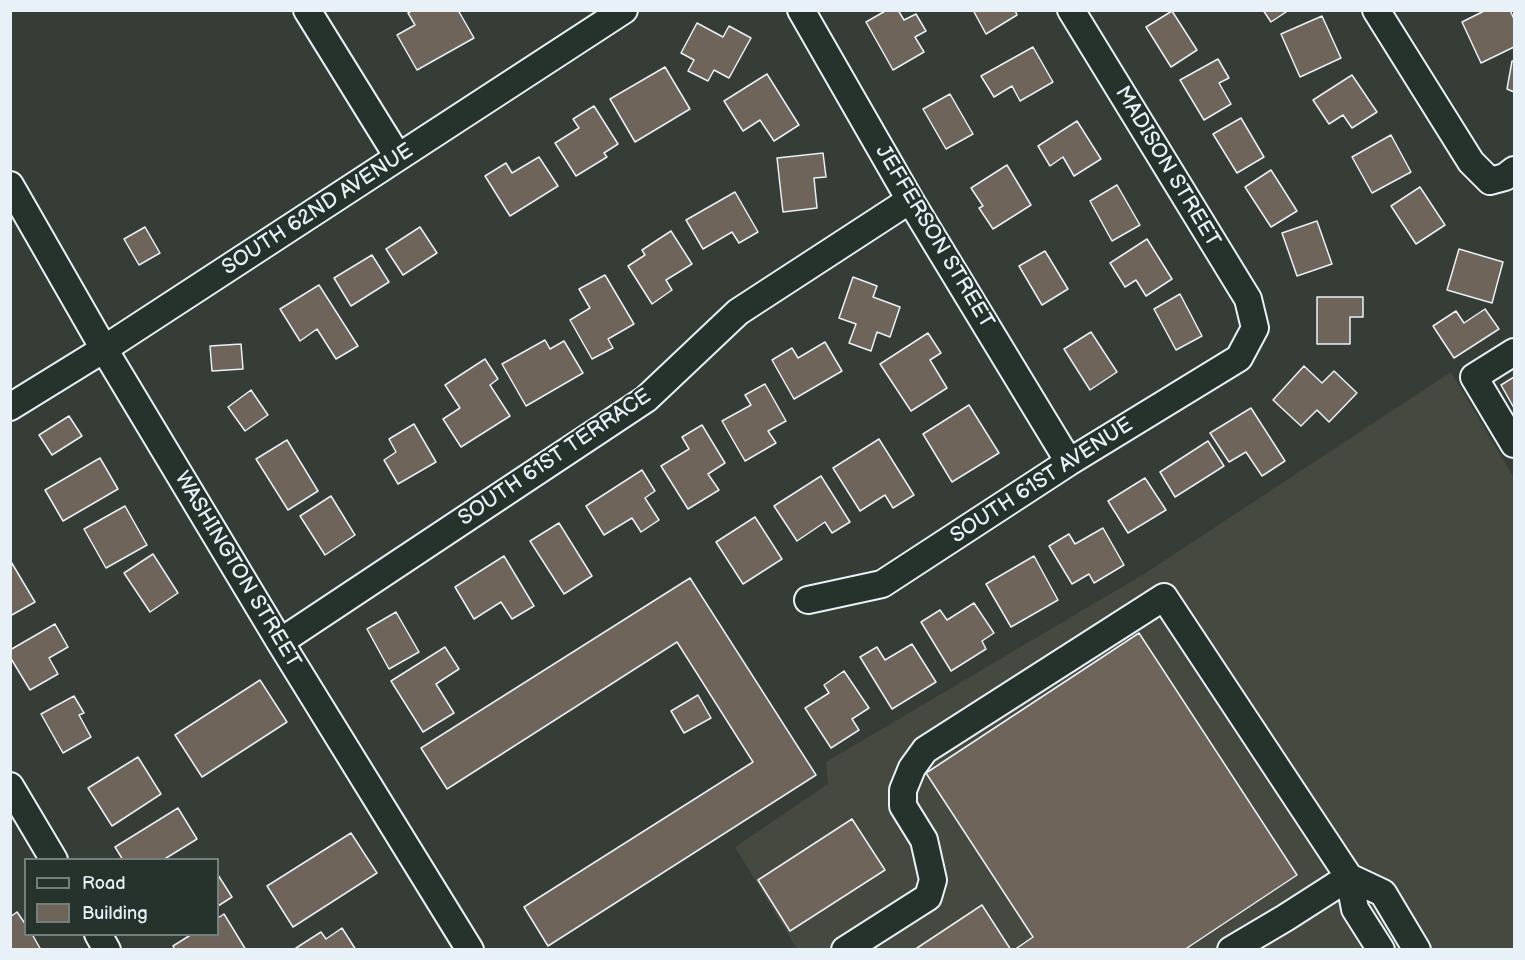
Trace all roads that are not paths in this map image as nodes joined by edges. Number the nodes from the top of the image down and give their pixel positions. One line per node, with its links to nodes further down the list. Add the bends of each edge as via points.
1 (307, 10): 6 (street)
2 (624, 10): 6 (street, SOUTH 62ND AVENUE)
3 (801, 10): 9 (street, JEFFERSON STREET)
4 (1071, 10): 10 (street, MADISON STREET, via 1248,299)
5 (1376, 10): 7 (street, via 1471,162 1490,181)
6 (398, 157): 11 (street, SOUTH 62ND AVENUE)
7 (1515, 170)
8 (10, 185): 11 (street, WASHINGTON STREET)
9 (910, 200): 15 (street, JEFFERSON STREET); 17 (street, SOUTH 61ST TERRACE, via 738,312 646,399)
10 (1255, 328): 15 (street, SOUTH 61ST AVENUE, via 1239,358)
11 (104, 349): 13 (street, SOUTH 62ND AVENUE); 17 (street, WASHINGTON STREET)
12 (1515, 352): 14 (street, via 1474,377)
13 (10, 407)
14 (1515, 444)
15 (1069, 462): 16 (street, SOUTH 61ST AVENUE, via 882,584)
16 (808, 600)
17 (280, 642): 23 (street, WASHINGTON STREET)
18 (10, 786): 19 (street)
19 (53, 858)
20 (1348, 877): 24 (street, via 1164,597 925,750 903,790 903,806 924,840 933,880 928,897); 25 (street); 26 (street, via 1355,909); 27 (street, via 1383,893)
21 (99, 936): 22 (street)
22 (107, 950)
23 (470, 950)
24 (845, 950)
25 (1230, 950)
26 (1381, 950)
27 (1417, 950)

